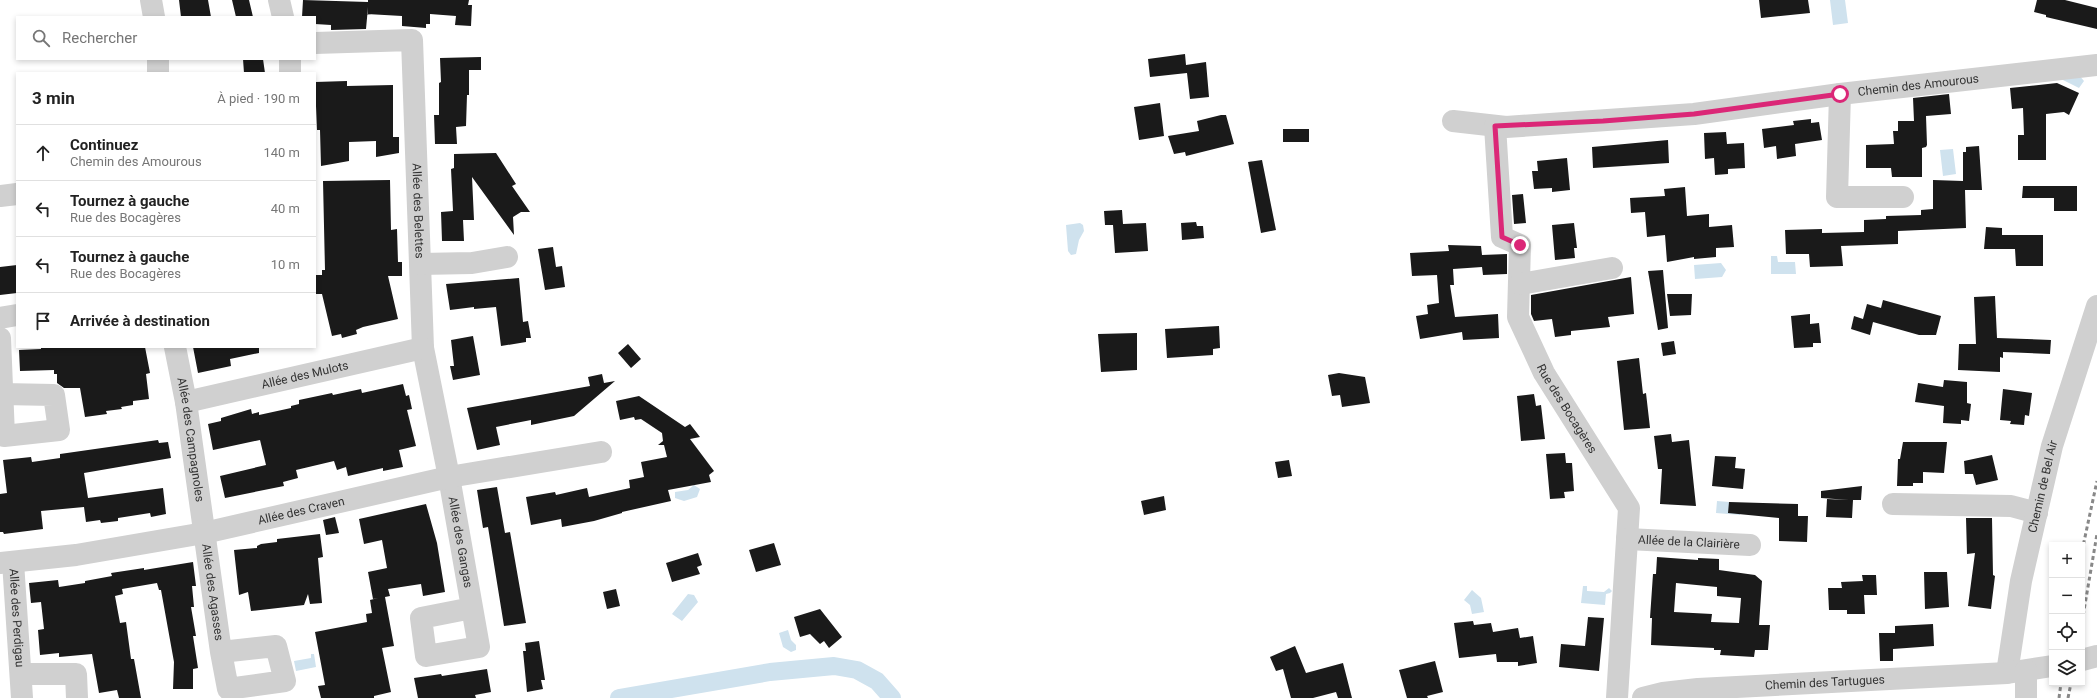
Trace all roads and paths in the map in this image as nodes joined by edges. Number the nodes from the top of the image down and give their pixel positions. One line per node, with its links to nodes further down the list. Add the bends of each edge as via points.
1 (151, 0): 3 (street)
2 (279, 0): 4 (street)
3 (154, 16)
4 (283, 16)
5 (316, 43): 18 (street, Allée des Belettes, via 412,40)
6 (158, 60): 9 (street)
7 (290, 60): 10 (street)
8 (2097, 65): 11 (street, Chemin des Amourous)
9 (158, 72)
10 (290, 72)
11 (1840, 94): 13 (street, Chemin des Amourous, via 1694,114); 16 (street, via 1837,197)
12 (1453, 121): 13 (street, Chemin des Amourous)
13 (1495, 126): 20 (street, Rue des Bocagères, via 1502,237 1520,245)
14 (16, 194): 15 (street)
15 (0, 196)
16 (1902, 197)
17 (507, 258): 18 (street, via 472,263)
18 (420, 264): 26 (street, Allée des Belettes)
19 (1612, 268): 20 (street)
20 (1520, 284): 34 (street, Rue des Bocagères, via 1518,318 1544,373 1629,508)
21 (2097, 306): 32 (street, Chemin de Bel Air, via 2052,446)
22 (16, 315): 23 (street)
23 (0, 318)
24 (0, 338): 27 (street)
25 (174, 348): 28 (street, Allée des Campagnoles)
26 (423, 348): 28 (street, Allée des Mulots); 30 (street, Allée des Belettes)
27 (2, 394)
28 (186, 402): 33 (street, Allée des Campagnoles)
29 (601, 452): 30 (street, Allée des Craven)
30 (449, 477): 33 (street, Allée des Craven); 37 (street, Allée des Gangas)
31 (1893, 504): 32 (street, via 2011,506)
32 (2037, 513): 42 (street, Chemin de Bel Air, via 2021,581)
33 (204, 533): 36 (street, Allée des Craven, via 76,555); 38 (street, Allée des Agasses)
34 (1627, 539): 35 (street, Allée de la Clairière); 47 (street, Rue des Bocagères)
35 (1750, 545)
36 (6, 562): 43 (street, Allée des Perdigau)
37 (472, 608)
38 (221, 652)
39 (2097, 656): 40 (street)
40 (2085, 659)
41 (2049, 666): 42 (street, Chemin des Tartugues)
42 (2016, 672): 44 (street, Chemin des Tartugues); 49 (street, Chemin de Bel Air)
43 (20, 674): 45 (street, Allée des Perdigau); 46 (street, Allée des Perdigau, via 76,674)
44 (1710, 693): 48 (street, Chemin des Tartugues, via 1663,693)
45 (22, 698)
46 (77, 698)
47 (1617, 698)
48 (1644, 698)
49 (2026, 698)

